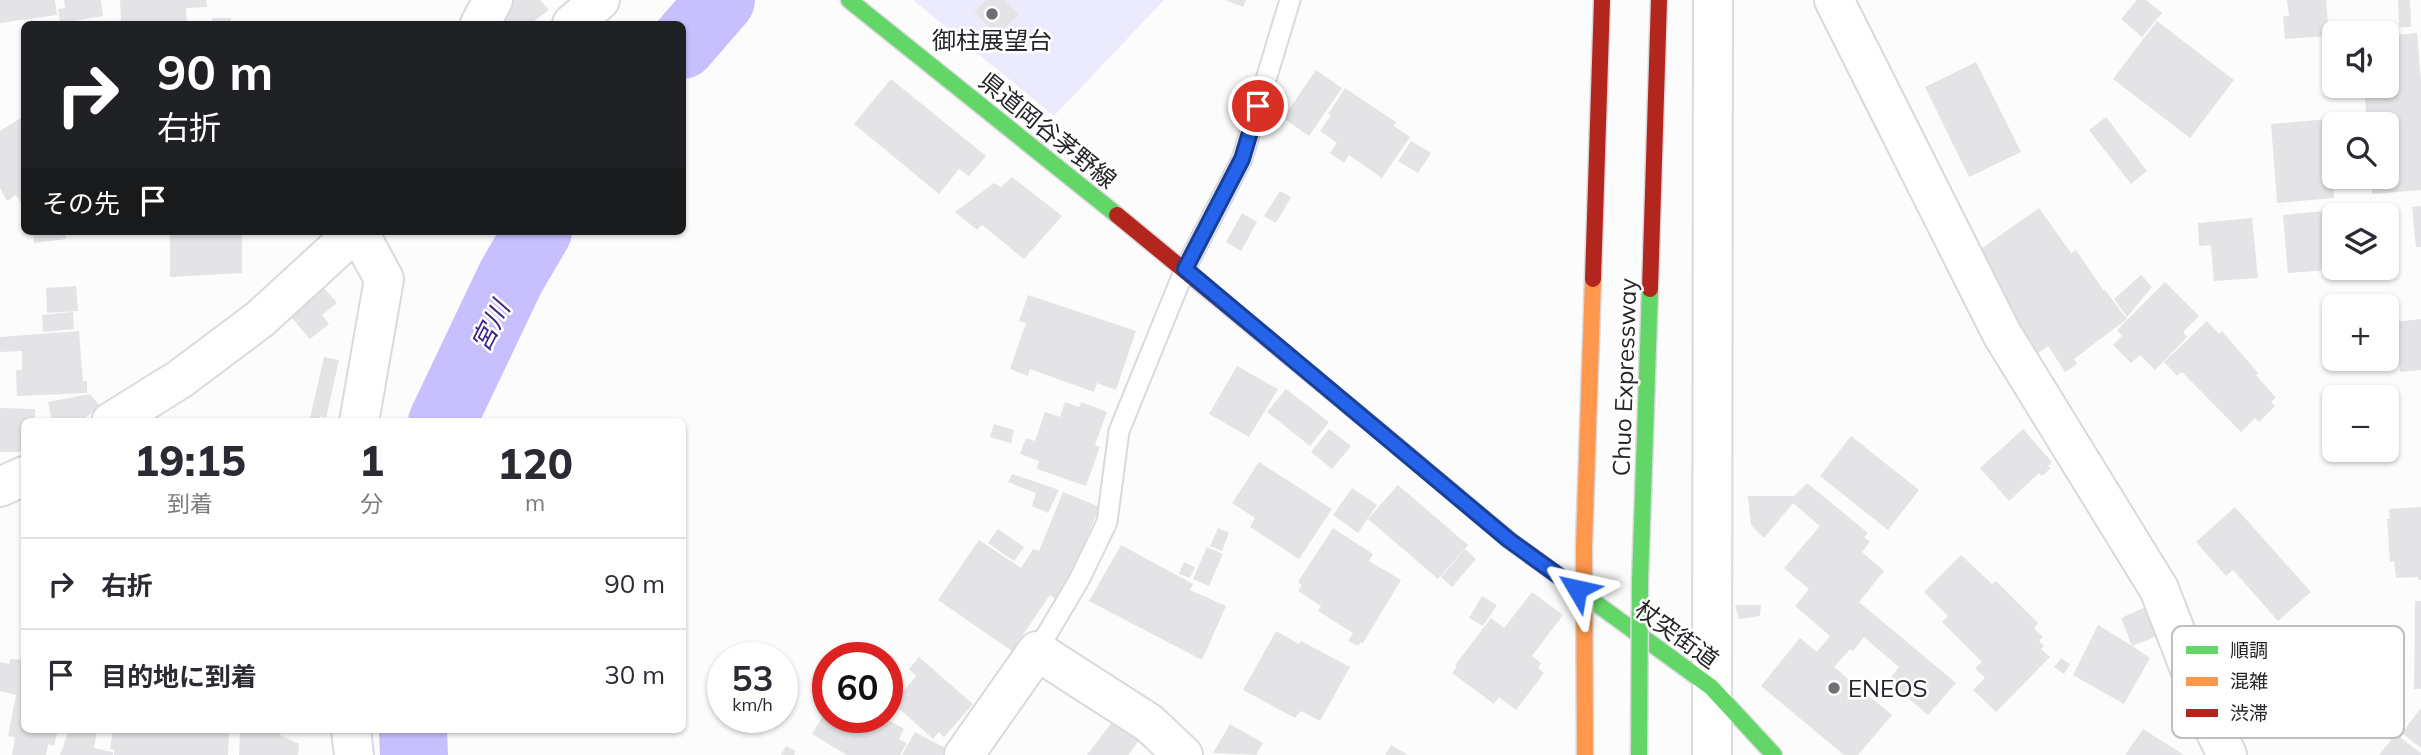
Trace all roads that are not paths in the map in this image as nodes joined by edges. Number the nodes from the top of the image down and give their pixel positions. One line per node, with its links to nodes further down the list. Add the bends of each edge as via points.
1 (493, 0): 9 (street)
2 (600, 0): 10 (street)
3 (849, 0): 13 (main road, 県道岡谷茅野線)
4 (1290, 0): 13 (lane, via 1242,159)
5 (1602, 0): 26 (main road, Chuo Expressway, bridge, via 1584,546)
6 (1659, 0): 27 (main road, Chuo Expressway, bridge)
7 (1713, 0): 20 (street)
8 (1834, 0): 18 (street, via 2002,334 2159,589)
9 (482, 21)
10 (576, 21)
11 (353, 235): 14 (street, via 260,319 180,379)
12 (359, 235): 15 (street, via 384,279)
13 (1185, 269): 19 (lane, via 1119,431 1107,522); 20 (main road, 杖突街道, via 1509,540)
14 (117, 418)
15 (360, 418)
16 (21, 477): 17 (street)
17 (0, 487)
18 (2173, 626)
19 (1037, 651): 24 (street); 25 (street, via 1149,723)
20 (1711, 687): 28 (street); 29 (main road, 杖突街道)
21 (351, 733): 23 (street)
22 (2219, 738): 30 (street)
23 (354, 755)
24 (964, 755)
25 (1183, 755)
26 (1585, 755)
27 (1639, 755)
28 (1712, 755)
29 (1774, 755)
30 (2227, 755)

